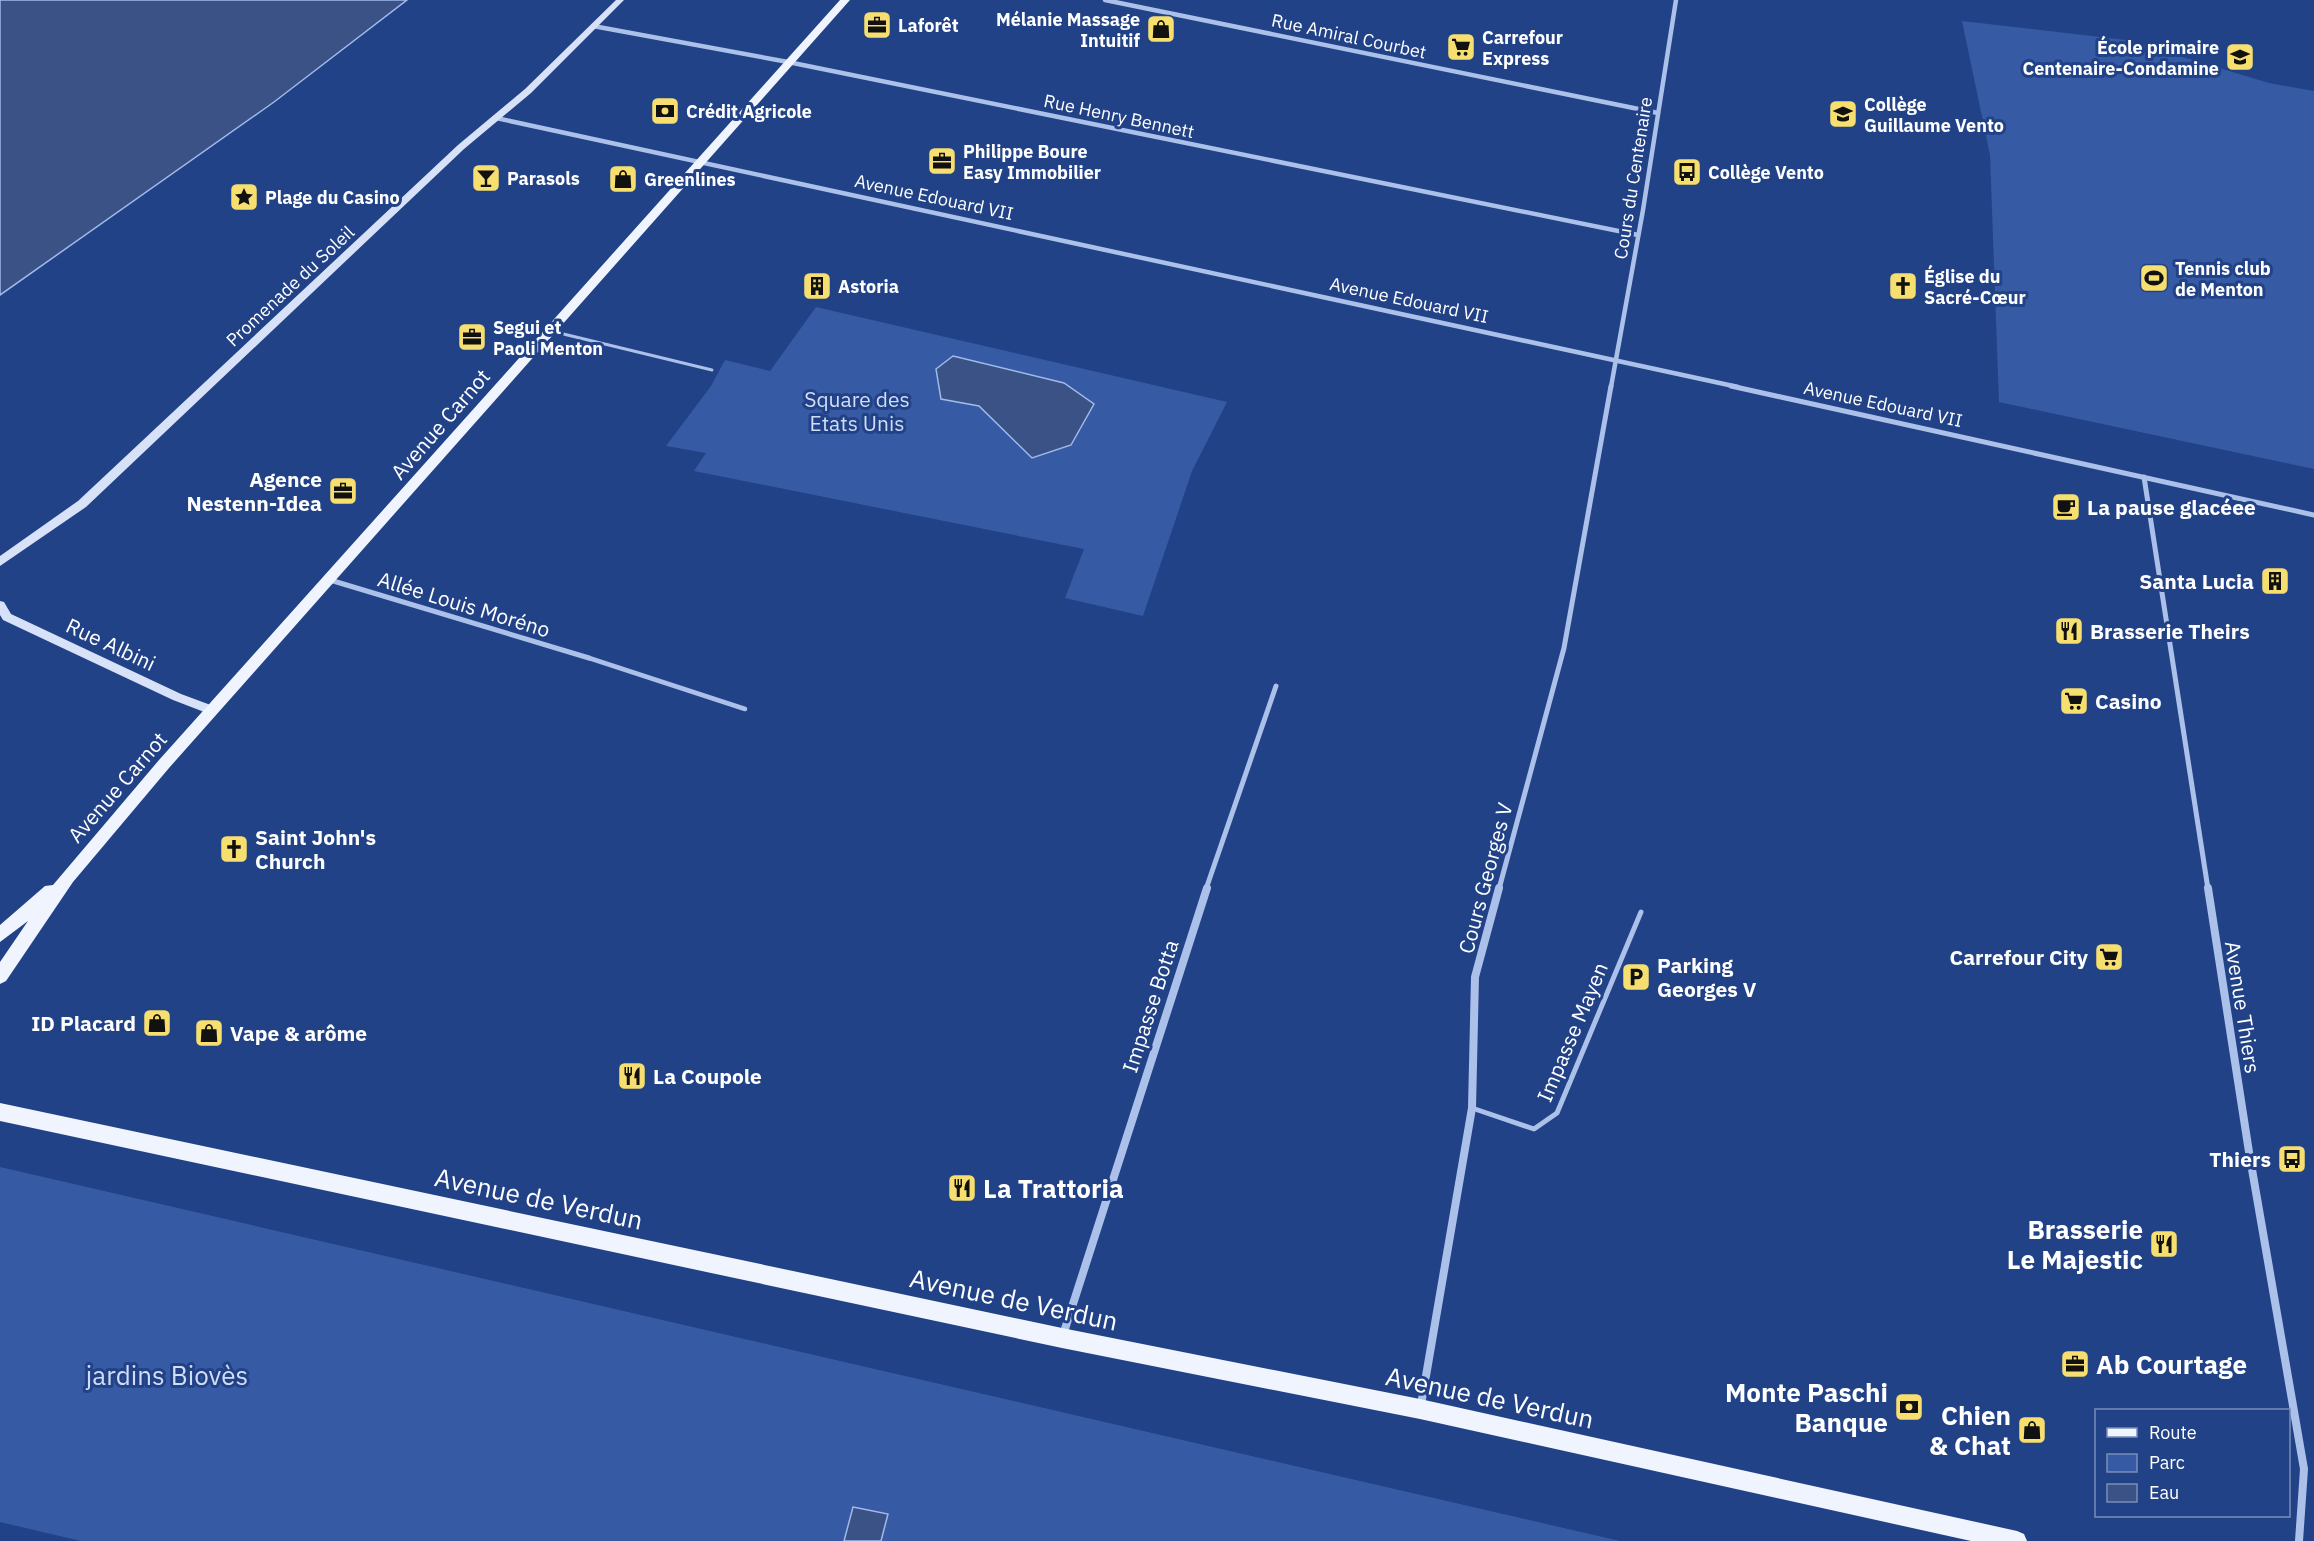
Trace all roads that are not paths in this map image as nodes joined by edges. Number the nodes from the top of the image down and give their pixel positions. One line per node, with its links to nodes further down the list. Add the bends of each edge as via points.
1 (620, 0): 5 (street, Promenade du Soleil)
2 (845, 0): 6 (main road, Avenue Carnot)
3 (1105, 0): 7 (street, Rue Amiral Courbet)
4 (1676, 0): 7 (street, Cours du Centenaire)
5 (593, 26): 6 (street, Rue Henry Bennett); 8 (street, Promenade du Soleil)
6 (788, 62): 9 (main road, Avenue Carnot); 10 (street, Rue Henry Bennett)
7 (1658, 113): 10 (street, Cours du Centenaire)
8 (496, 118): 9 (street, Avenue Edouard VII); 16 (street, Promenade du Soleil, via 82,504)
9 (701, 162): 11 (main road, Avenue Carnot); 12 (street, Avenue Edouard VII)
10 (1638, 235): 12 (street, Cours du Centenaire)
11 (551, 330): 13 (lane); 17 (main road, Avenue Carnot)
12 (1615, 360): 14 (street, Avenue Edouard VII); 27 (street, Cours Georges V, via 1564,648 1475,977)
13 (712, 370)
14 (2144, 477): 15 (street, Avenue Edouard VII); 32 (street, Avenue Thiers, via 2248,1152 2304,1469)
15 (2314, 515)
16 (0, 562)
17 (330, 580): 19 (street, Allée Louis Moréno); 22 (main road, Avenue Carnot)
18 (0, 605): 22 (street, Rue Albini, via 7,617)
19 (589, 658): 21 (lane)
20 (1276, 686): 29 (street, Impasse Botta, via 1172,990)
21 (745, 709)
22 (212, 710): 23 (main road, Avenue Carnot)
23 (67, 877): 25 (main road, Avenue Carnot); 26 (main road, Avenue Carnot)
24 (1641, 912): 27 (lane, Impasse Mayen, via 1557,1113 1534,1129)
25 (0, 935)
26 (0, 976)
27 (1472, 1108): 30 (street, Cours Georges V)
28 (0, 1112): 29 (main road, Avenue de Verdun)
29 (1062, 1338): 30 (main road, Avenue de Verdun)
30 (1420, 1409): 31 (main road, Avenue de Verdun)
31 (2017, 1541)
32 (2299, 1541)

